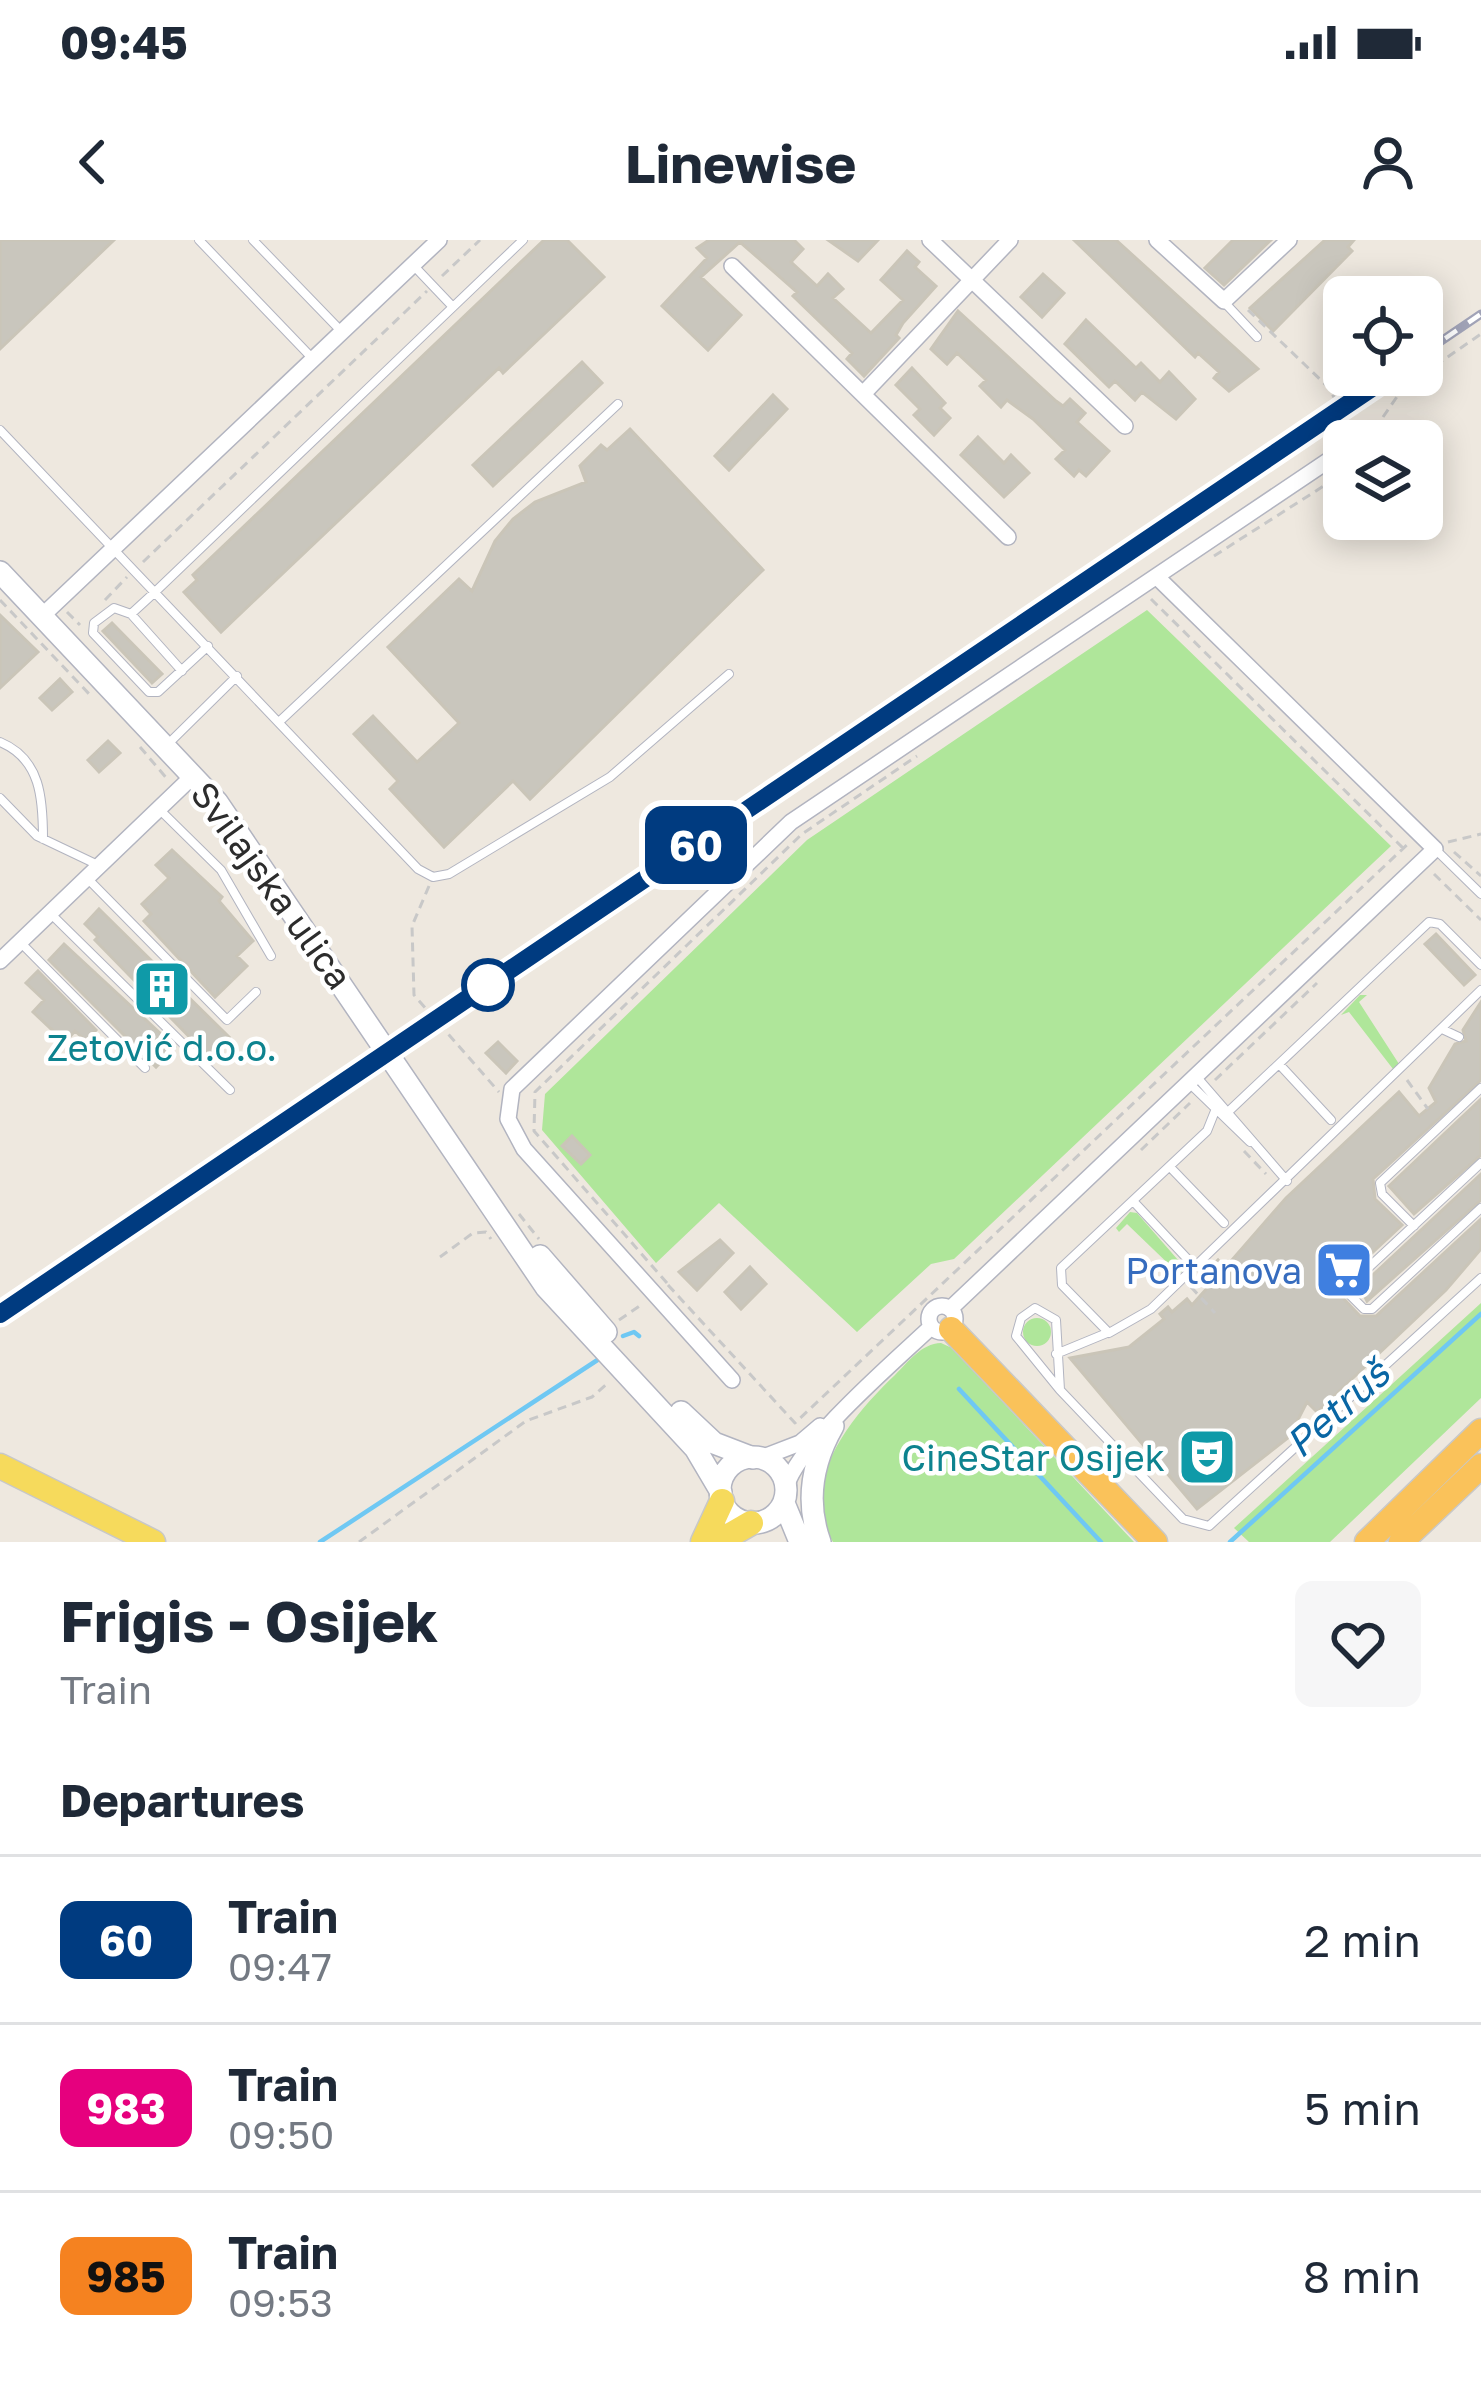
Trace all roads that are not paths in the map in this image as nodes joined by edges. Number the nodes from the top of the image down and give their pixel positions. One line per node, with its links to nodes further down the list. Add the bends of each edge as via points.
1 (199, 240): 16 (lane)
2 (253, 240): 14 (lane)
3 (439, 240): 9 (street)
4 (523, 240): 13 (lane)
5 (930, 240): 11 (street)
6 (1010, 240): 11 (street)
7 (1157, 240): 12 (street)
8 (1289, 240): 12 (street)
9 (412, 265): 13 (lane); 14 (street)
10 (732, 266): 17 (street)
11 (972, 280): 17 (street); 19 (street)
12 (1229, 299): 15 (lane)
13 (453, 307): 26 (lane)
14 (342, 332): 16 (street)
15 (1257, 337)
16 (313, 359): 23 (street)
17 (862, 394): 22 (street)
18 (618, 404): 33 (lane)
19 (1125, 426)
20 (0, 430): 23 (lane)
21 (1323, 464): 25 (street)
22 (1008, 537)
23 (114, 548): 26 (lane); 28 (street)
24 (0, 572): 28 (main road, Svilajska ulica)
25 (1163, 582): 40 (street); 74 (street, via 790,822 536,1062 508,1102 524,1149)
26 (155, 592): 27 (lane); 29 (lane)
27 (130, 614): 30 (lane); 30 (lane, via 114,608 93,633 149,692)
28 (42, 616): 35 (main road, Svilajska ulica)
29 (208, 646): 30 (lane); 32 (lane)
30 (182, 671)
31 (729, 674): 33 (lane, via 610,777 433,877)
32 (237, 676): 33 (lane); 35 (lane)
33 (280, 721)
34 (0, 742): 39 (lane, via 28,759 37,777)
35 (166, 746): 36 (main road, Svilajska ulica)
36 (186, 783): 38 (street); 68 (main road, Svilajska ulica, via 260,860)
37 (0, 798): 39 (lane)
38 (159, 808): 41 (street); 45 (lane, via 221,870)
39 (44, 839): 41 (lane)
40 (1435, 849): 42 (lane); 54 (street)
41 (93, 872): 43 (street); 49 (lane, via 227,1020)
42 (1481, 894)
43 (50, 913): 44 (street); 56 (lane)
44 (20, 942): 46 (street); 53 (lane)
45 (271, 956)
46 (0, 961)
47 (1481, 965): 52 (lane, via 1429,922)
48 (1481, 990): 50 (lane)
49 (256, 992)
50 (1444, 1030): 51 (lane); 63 (lane)
51 (1459, 1037)
52 (1279, 1064): 58 (lane); 59 (lane)
53 (145, 1068)
54 (1197, 1085): 57 (lane); 58 (lane); 71 (street)
55 (1481, 1088): 67 (lane, via 1380,1183)
56 (230, 1090)
57 (1215, 1111): 60 (lane); 62 (lane)
58 (1229, 1111): 60 (lane)
59 (1331, 1120)
60 (1251, 1142): 63 (lane)
61 (1481, 1163): 67 (lane)
62 (1170, 1166): 64 (lane); 66 (lane)
63 (1287, 1180): 69 (lane)
64 (1133, 1201): 69 (lane); 72 (lane, via 1060,1274)
65 (1481, 1208): 67 (lane, via 1364,1310 1349,1287)
66 (1224, 1223)
67 (1414, 1226)
68 (502, 1236): 79 (main road, Svilajska ulica, via 692,1425); 83 (main road, Svilajska ulica, via 695,1448)
69 (1196, 1268): 72 (lane, via 1140,1318)
70 (1481, 1278): 75 (lane, via 1209,1526 1183,1520)
71 (944, 1322): 76 (street); 91 (highway)
72 (1109, 1333): 73 (lane)
73 (1056, 1354): 75 (lane); 75 (lane, via 1056,1320 1046,1310 1028,1312 1016,1336)
74 (732, 1380)
75 (1060, 1390)
76 (851, 1403): 77 (street); 79 (street, via 800,1443)
77 (833, 1426): 82 (street, via 794,1467); 90 (main road, via 813,1471)
78 (1481, 1432): 85 (highway)
79 (757, 1458): 82 (main road, via 777,1467); 83 (main road, via 728,1469)
80 (0, 1466): 86 (main road)
81 (1481, 1466): 85 (highway)
82 (785, 1495): 84 (main road); 89 (main road)
83 (721, 1496): 84 (main road, via 734,1516); 87 (main road)
84 (755, 1523): 88 (main road); 89 (main road)
85 (1395, 1531): 92 (highway); 93 (highway)
86 (153, 1542)
87 (703, 1542)
88 (718, 1542)
89 (797, 1542)
90 (820, 1542)
91 (1155, 1542)
92 (1352, 1542)
93 (1367, 1542)

